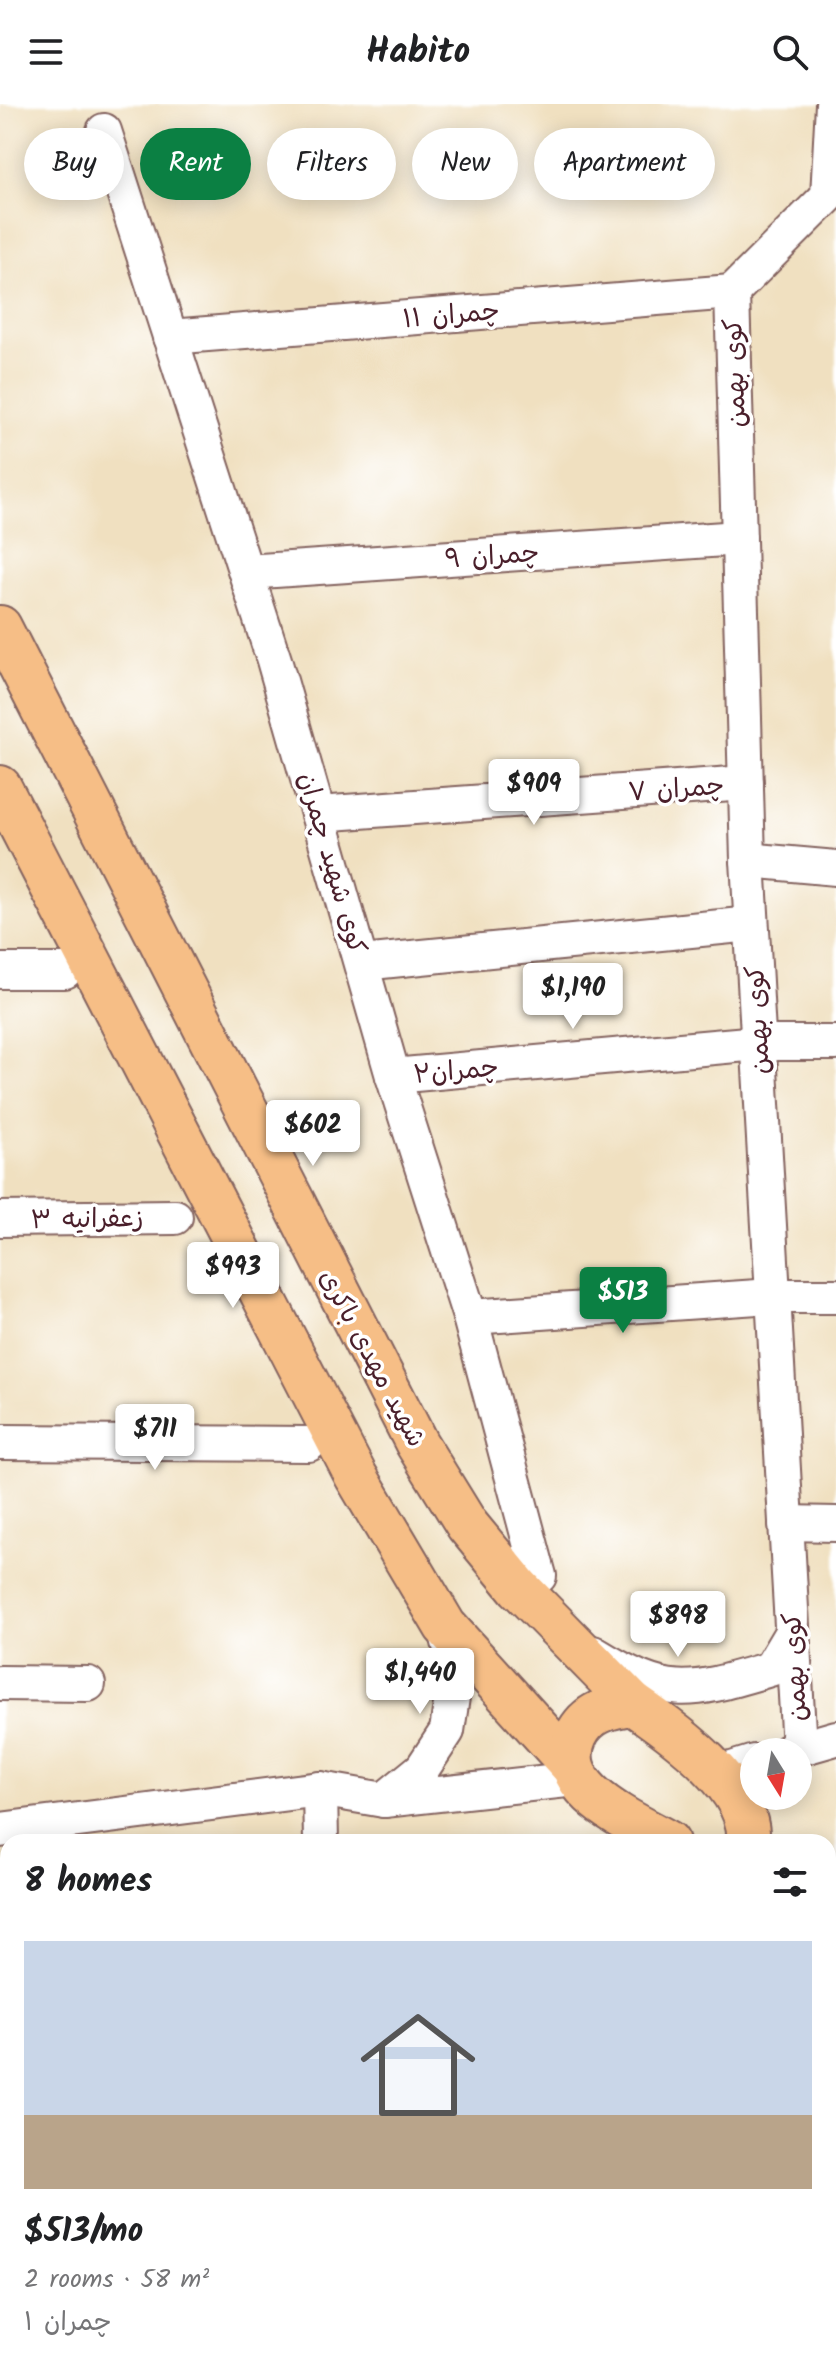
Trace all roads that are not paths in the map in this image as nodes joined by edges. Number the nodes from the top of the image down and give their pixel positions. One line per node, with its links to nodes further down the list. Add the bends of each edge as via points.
1 (833, 104): 3 (street, via 828,196)
2 (124, 193): 4 (street, کوی شهید چمران)
3 (732, 292): 4 (street, چمران ۱۱); 5 (street, کوی بهمن)
4 (170, 337): 6 (street, کوی شهید چمران)
5 (739, 538): 6 (street, چمران ۹); 8 (street, کوی بهمن)
6 (246, 572): 10 (street, کوی شهید چمران)
7 (0, 627): 29 (main road, شهید مهدی باکری, via 417,1444 467,1525)
8 (746, 783): 10 (street, چمران ۷); 11 (street, کوی بهمن)
9 (0, 787): 30 (main road, via 356,1476)
10 (318, 814): 14 (street, کوی شهید چمران)
11 (748, 860): 12 (street); 13 (street, کوی بهمن)
12 (836, 868)
13 (751, 924): 14 (street); 17 (street, کوی بهمن)
14 (362, 963): 19 (street, کوی شهید چمران)
15 (0, 971): 16 (street)
16 (65, 971)
17 (758, 1043): 18 (street, چمران۲); 19 (street, چمران۲); 22 (street, کوی بهمن)
18 (836, 1043)
19 (393, 1076): 24 (street, کوی شهید چمران)
20 (175, 1217): 21 (street, زعفرانیه ۳)
21 (0, 1219)
22 (772, 1296): 23 (street); 24 (street); 27 (street, کوی بهمن)
23 (836, 1296)
24 (470, 1317): 29 (street, کوی شهید چمران, via 539,1576)
25 (0, 1442): 26 (street)
26 (309, 1444)
27 (786, 1523): 28 (street); 31 (street, کوی بهمن)
28 (836, 1524)
29 (519, 1588): 32 (main road, شهید مهدی باکری)
30 (445, 1626): 40 (main road); 42 (street, via 456,1670 447,1731 422,1769)
31 (792, 1632): 32 (street, via 770,1669 703,1688 666,1689 615,1667); 36 (street, کوی بهمن)
32 (568, 1638): 35 (main road, شهید مهدی باکری)
33 (0, 1683): 34 (street)
34 (88, 1684)
35 (633, 1704): 39 (main road, شهید مهدی باکری); 40 (main road, via 603,1708 578,1730 571,1747)
36 (793, 1738)
37 (836, 1738): 38 (street)
38 (812, 1745)
39 (735, 1768): 46 (main road, شهید مهدی باکری)
40 (573, 1771): 42 (street); 45 (main road, via 624,1817)
41 (320, 1789): 42 (street); 43 (street); 44 (street)
42 (384, 1800)
43 (0, 1830)
44 (321, 1834)
45 (654, 1834)
46 (754, 1834)

